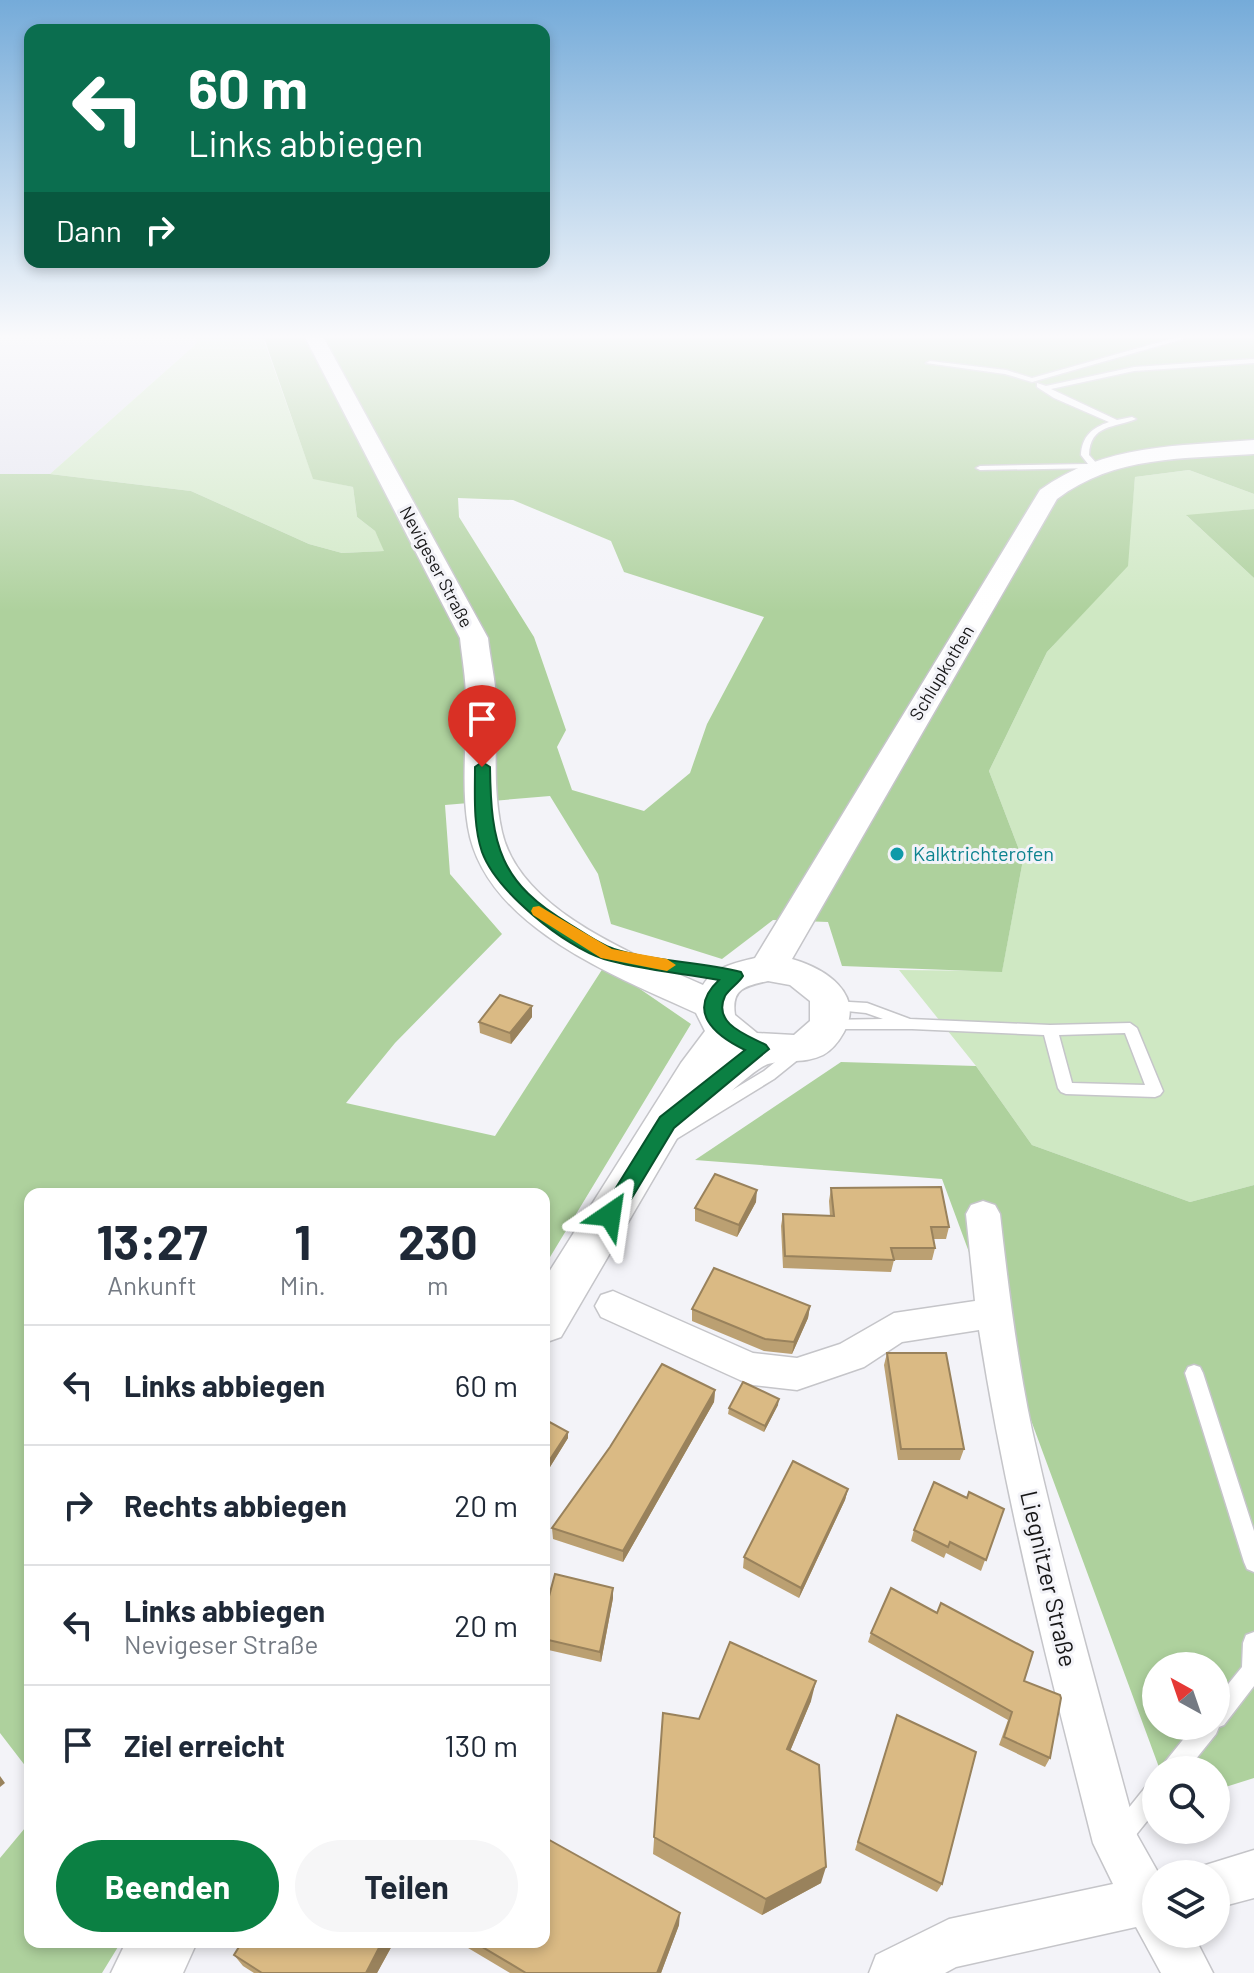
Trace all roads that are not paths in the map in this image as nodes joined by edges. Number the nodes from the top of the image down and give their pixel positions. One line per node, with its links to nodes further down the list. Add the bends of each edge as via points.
1 (362, 427): 6 (main road, Nevigeser Straße, via 474,638 481,694 483,815 490,852 501,873 554,922 631,962)
2 (1101, 427): 4 (lane, via 1085,444 1085,455)
3 (1254, 447): 4 (main road, Schlupkothen)
4 (1095, 466): 5 (lane, Schlupkothen); 6 (main road, Schlupkothen, via 1064,480 1048,495 810,900 800,957)
5 (980, 468)
6 (740, 997): 7 (main road, via 781,1051); 7 (main road, via 816,983); 9 (main road)
7 (822, 1026): 8 (lane); 9 (lane, via 769,1075)
8 (1050, 1030): 8 (lane, via 1130,1028 1155,1091 1066,1088)
9 (660, 1134): 12 (main road)
10 (983, 1214): 13 (street, Liegnitzer Straße)
11 (613, 1306): 13 (street, via 753,1369 797,1374 851,1356 894,1328)
12 (550, 1312)
13 (994, 1313): 21 (street, Liegnitzer Straße, via 1045,1569)
14 (1194, 1373): 15 (lane)
15 (1254, 1562)
16 (1254, 1643): 17 (lane, via 1252,1671)
17 (1230, 1699)
18 (1197, 1740): 19 (lane)
19 (1184, 1756)
20 (1142, 1810): 21 (lane)
21 (1116, 1843): 24 (street, Liegnitzer Straße)
22 (1254, 1874): 23 (street)
23 (1230, 1880)
24 (1142, 1888)
25 (1142, 1915): 29 (street, via 949,1944)
26 (160, 1948): 28 (main road)
27 (1175, 1948): 30 (street, Liegnitzer Straße)
28 (145, 1973)
29 (894, 1973)
30 (1188, 1973)

